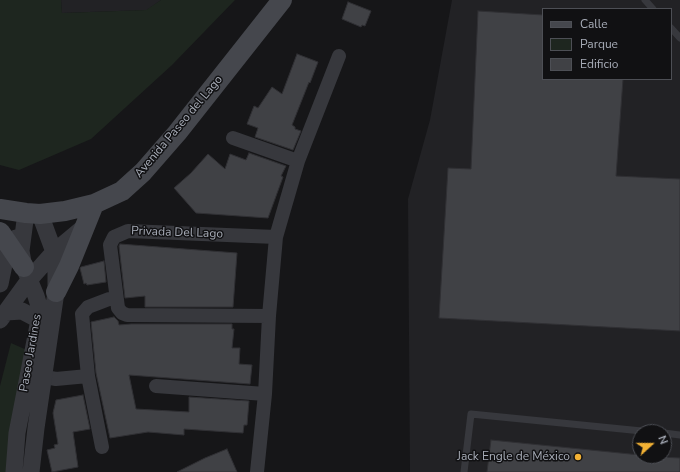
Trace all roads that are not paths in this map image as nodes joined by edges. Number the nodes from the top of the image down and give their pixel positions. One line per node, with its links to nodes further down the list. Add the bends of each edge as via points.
1 (282, 0): 9 (main road, Avenida Paseo del Lago, via 143,172 122,191)
2 (645, 0): 3 (lane)
3 (652, 8)
4 (672, 29): 5 (lane)
5 (680, 38)
6 (339, 56): 8 (street)
7 (233, 138): 8 (street)
8 (298, 161): 13 (street)
9 (94, 204): 11 (main road, Avenida Paseo del Lago, via 65,211); 12 (main road)
10 (0, 209): 11 (main road, Avenida Paseo del Lago)
11 (33, 213): 14 (street, Paseo Jardines); 15 (street)
12 (84, 227): 14 (street); 17 (main road)
13 (276, 237): 20 (street); 20 (street, Privada Del Lago, via 128,230 114,237 110,246 118,308 122,313)
14 (54, 252): 15 (street); 17 (street, Paseo Jardines)
15 (16, 254): 16 (street); 19 (street); 21 (street, Paseo Jardines, via 36,296)
16 (0, 284)
17 (56, 292): 22 (street, Paseo Jardines)
18 (109, 299): 23 (street, via 88,307 82,314)
19 (3, 316): 21 (street, via 22,311)
20 (269, 316): 25 (street)
21 (39, 320): 22 (street, Paseo Jardines)
22 (36, 376): 23 (street, via 56,379); 28 (street, Paseo Jardines, via 17,433); 29 (street, Paseo Jardines, via 36,428)
23 (88, 376): 27 (street)
24 (156, 386): 25 (street)
25 (265, 394): 30 (street)
26 (632, 430): 31 (lane, via 470,414)
27 (102, 447)
28 (14, 472)
29 (31, 472)
30 (257, 472)
31 (464, 472)

